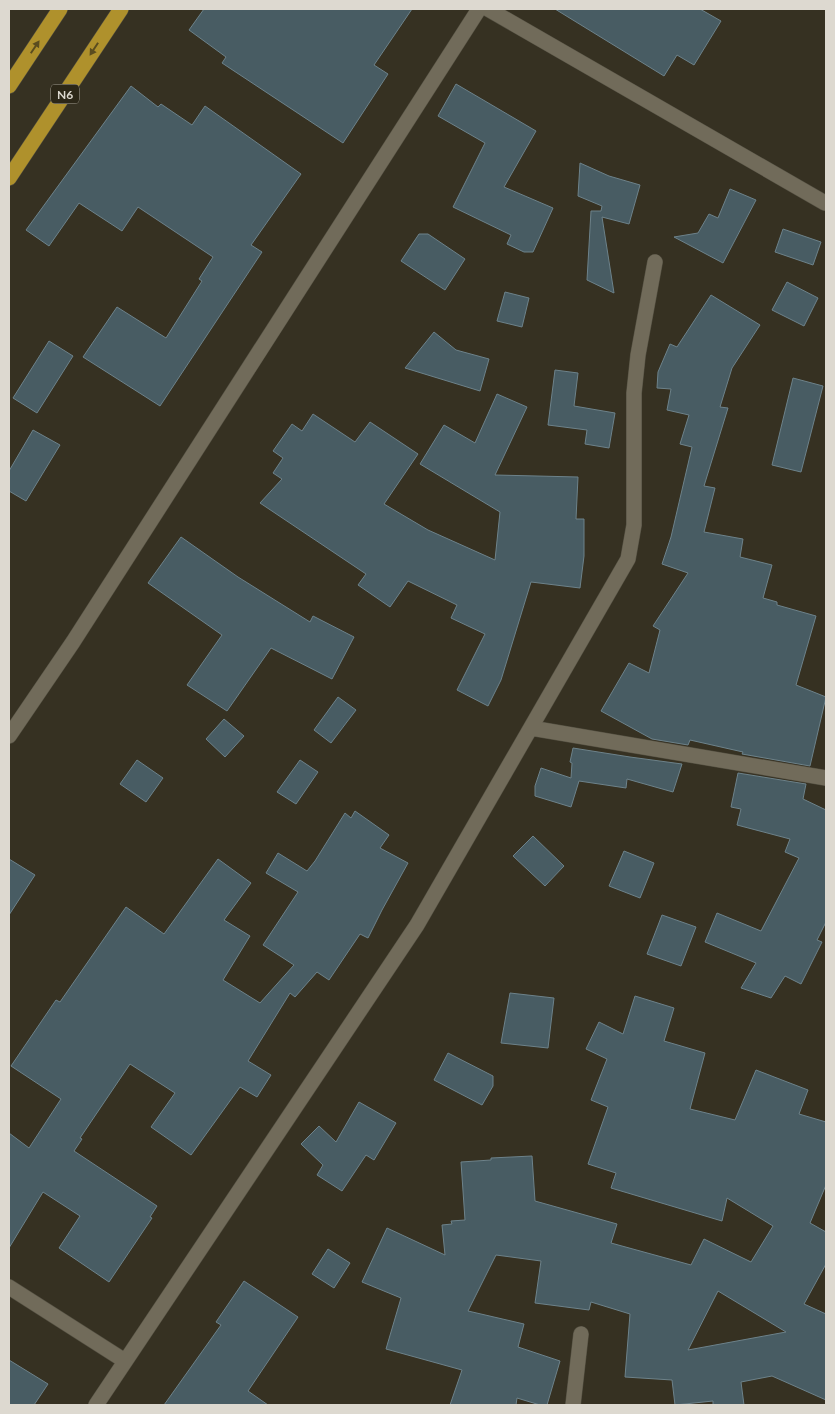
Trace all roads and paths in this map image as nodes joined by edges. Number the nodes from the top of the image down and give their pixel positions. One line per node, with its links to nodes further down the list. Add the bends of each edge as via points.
1 (60, 9): 5 (highway, one-way to 1)
2 (120, 9): 6 (highway, N6, one-way to 6)
3 (479, 9): 10 (street, via 78,634)
4 (488, 9): 7 (street)
5 (9, 86)
6 (9, 178)
7 (825, 203)
8 (656, 262): 9 (street, via 634,393 634,524 628,560)
9 (531, 728): 11 (street); 14 (street, via 416,925)
10 (9, 736)
11 (826, 778)
12 (9, 1287): 14 (street)
13 (581, 1334): 16 (street)
14 (125, 1361): 15 (street)
15 (96, 1405)
16 (573, 1405)

